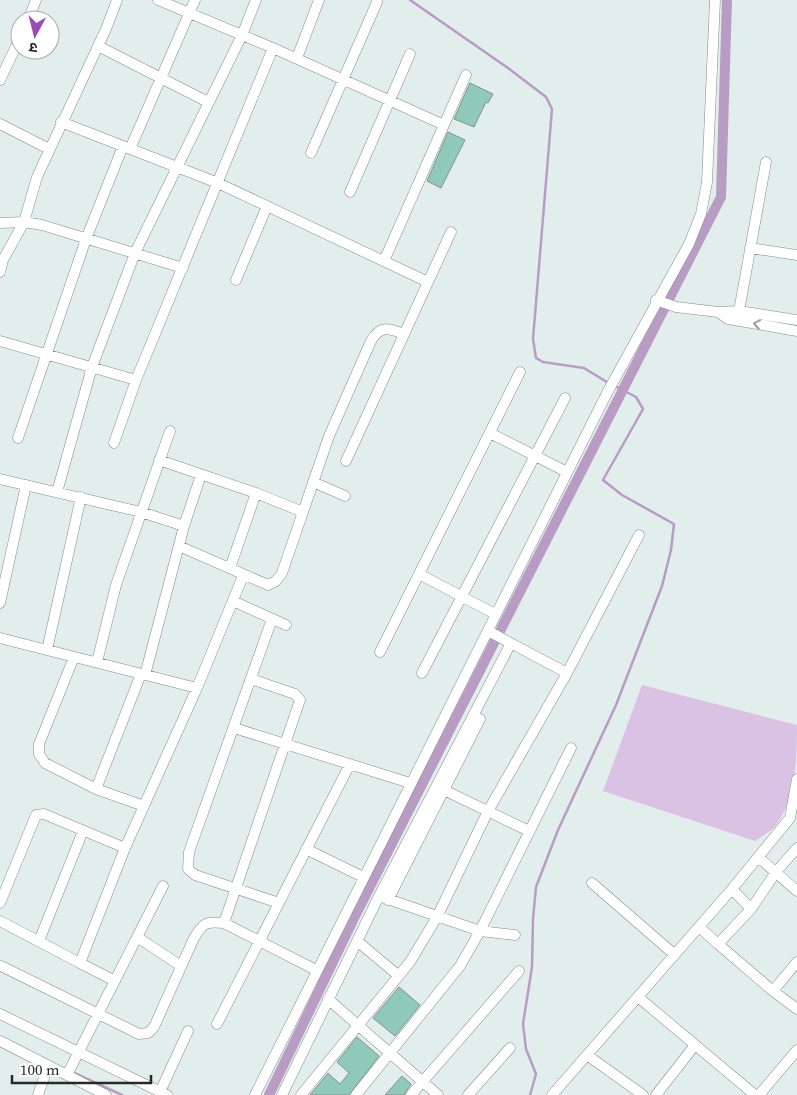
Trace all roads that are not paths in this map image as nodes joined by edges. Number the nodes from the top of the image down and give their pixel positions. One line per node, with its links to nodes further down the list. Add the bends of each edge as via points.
1 (118, 0): 10 (street)
2 (158, 0): 8 (street)
3 (195, 0): 8 (street)
4 (256, 0): 9 (street)
5 (320, 0): 13 (street)
6 (715, 0): 44 (street, via 704,199 689,244)
7 (377, 2): 16 (street)
8 (189, 13): 9 (street); 18 (street)
9 (242, 34): 11 (street); 20 (street)
10 (98, 46): 18 (street); 21 (street)
11 (273, 48): 13 (street); 29 (street)
12 (410, 54): 19 (street)
13 (296, 58): 16 (street)
14 (10, 59): 17 (street)
15 (466, 75): 23 (street)
16 (343, 79): 19 (street); 26 (street)
17 (0, 80)
18 (161, 80): 20 (street); 24 (street)
19 (391, 101): 23 (street); 30 (street)
20 (208, 102): 28 (street)
21 (61, 122): 24 (street); 25 (street)
22 (0, 124): 25 (street)
23 (444, 125): 39 (street)
24 (126, 147): 28 (street); 35 (street)
25 (49, 149): 32 (street)
26 (311, 153)
27 (766, 162): 36 (street)
28 (176, 167): 29 (street); 37 (street)
29 (218, 183): 31 (street); 40 (street)
30 (350, 192)
31 (267, 206): 39 (street); 42 (street)
32 (24, 222): 33 (street); 35 (street); 41 (street)
33 (0, 223)
34 (450, 232): 43 (street)
35 (86, 239): 37 (street); 51 (street)
36 (750, 248): 38 (street); 45 (street)
37 (135, 253): 40 (street); 52 (street)
38 (797, 254)
39 (384, 262): 43 (street)
40 (183, 268): 54 (street)
41 (0, 272)
42 (236, 280)
43 (428, 282): 49 (street)
44 (659, 301): 46 (street, via 676,307); 63 (street, via 614,379)
45 (739, 311): 46 (street); 47 (street)
46 (718, 312): 48 (street, one-way to 46, via 728,319)
47 (797, 320)
48 (797, 330)
49 (404, 334): 62 (street); 66 (street, via 385,328 374,334 329,436)
50 (0, 341): 51 (street)
51 (46, 354): 52 (street); 58 (street)
52 (92, 367): 54 (street); 68 (street)
53 (520, 372): 57 (street)
54 (136, 380): 59 (street)
55 (565, 398): 60 (street)
56 (170, 431): 61 (street)
57 (490, 433): 60 (street); 78 (street)
58 (18, 438)
59 (114, 443)
60 (534, 456): 63 (street); 80 (street)
61 (159, 460): 64 (street); 72 (street)
62 (346, 461)
63 (567, 472): 83 (street)
64 (201, 475): 69 (street); 74 (street)
65 (0, 479): 67 (street)
66 (313, 482): 70 (street); 73 (street)
67 (26, 485): 68 (street); 82 (street)
68 (57, 492): 71 (street)
69 (256, 493): 73 (street); 77 (street)
70 (345, 496)
71 (81, 497): 72 (street); 89 (street)
72 (141, 512): 74 (street); 92 (street, via 116,585)
73 (303, 512): 79 (street, via 282,573 276,581 268,585)
74 (184, 526): 76 (street)
75 (639, 535): 94 (street)
76 (178, 546): 77 (street); 95 (street)
77 (230, 568): 79 (street)
78 (419, 574): 80 (street); 90 (street)
79 (243, 576): 81 (street)
80 (462, 596): 83 (street); 93 (street)
81 (233, 601): 84 (street); 97 (street)
82 (0, 603)
83 (495, 614): 86 (street)
84 (272, 619): 85 (street); 96 (street)
85 (286, 625)
86 (490, 632): 88 (street); 104 (street)
87 (0, 638): 89 (street)
88 (509, 641): 94 (street); 123 (street)
89 (47, 650): 91 (street)
90 (380, 652)
91 (74, 657): 92 (street); 105 (street, via 44,730 39,754 45,763)
92 (97, 662): 95 (street)
93 (422, 672)
94 (567, 673): 108 (street)
95 (143, 674): 97 (street); 105 (street)
96 (251, 679): 99 (street); 100 (street, via 295,694 300,700)
97 (197, 688): 107 (street)
98 (480, 719): 106 (street)
99 (234, 728): 100 (street); 120 (street, via 187,862 188,869 195,875)
100 (286, 745): 102 (street); 120 (street)
101 (571, 748): 111 (street)
102 (350, 764): 104 (street); 114 (street)
103 (797, 779): 109 (street)
104 (410, 783): 117 (street)
105 (96, 789): 107 (street)
106 (444, 790): 108 (street); 123 (street)
107 (144, 806): 112 (street)
108 (488, 811): 111 (street); 127 (street)
109 (794, 821): 115 (street)
110 (83, 831): 112 (street); 125 (street, via 44,814 36,815); 134 (street)
111 (529, 831): 131 (street)
112 (125, 848): 140 (street)
113 (797, 848): 116 (street)
114 (306, 849): 117 (street); 124 (street)
115 (758, 857): 116 (street); 121 (street)
116 (776, 872): 122 (street); 126 (street)
117 (363, 877): 143 (street)
118 (592, 883): 138 (street)
119 (163, 886): 133 (street)
120 (237, 889): 124 (street); 129 (street)
121 (732, 889): 126 (street); 130 (street)
122 (797, 891)
123 (384, 898): 127 (street); 136 (street)
124 (279, 902): 135 (street)
125 (0, 903)
126 (751, 910): 137 (street)
127 (437, 917): 131 (street); 145 (street)
128 (0, 921): 134 (street)
129 (224, 923): 135 (street); 142 (street, via 211,922 201,926)
130 (699, 927): 137 (street); 138 (street)
131 (480, 931): 132 (street); 161 (street, via 460,966)
132 (515, 935)
133 (137, 937): 142 (street); 146 (street)
134 (39, 941): 140 (street)
135 (259, 941): 143 (street); 153 (street)
136 (357, 941): 145 (street); 149 (street)
137 (718, 944): 147 (street)
138 (675, 955): 148 (street)
139 (797, 962): 147 (street)
140 (80, 963): 146 (street)
141 (1, 966): 151 (street)
142 (181, 966): 151 (street, via 154,1027 148,1032 139,1034)
143 (316, 970): 170 (street)
144 (519, 971): 165 (street)
145 (399, 976): 154 (street)
146 (115, 981): 151 (street)
147 (773, 991): 150 (street)
148 (638, 997): 157 (street); 162 (street)
149 (328, 999): 154 (street); 171 (street)
150 (797, 1009)
151 (98, 1013): 160 (street)
152 (0, 1014): 160 (street)
153 (218, 1024)
154 (360, 1026): 161 (street); 172 (street)
155 (188, 1031): 166 (street)
156 (1, 1044): 163 (street)
157 (695, 1045): 167 (street); 179 (street)
158 (510, 1048): 176 (street)
159 (797, 1050): 167 (street)
160 (79, 1052): 164 (street); 166 (street)
161 (391, 1054): 165 (street); 173 (street)
162 (587, 1055): 177 (street); 178 (street)
163 (48, 1066): 164 (street); 168 (street)
164 (66, 1075): 169 (street)
165 (423, 1082): 174 (street); 175 (street)
166 (164, 1093)
167 (752, 1094)
168 (38, 1095)
169 (106, 1095)
170 (255, 1095)
171 (282, 1095)
172 (301, 1095)
173 (356, 1095)
174 (412, 1095)
175 (438, 1095)
176 (468, 1095)
177 (552, 1095)
178 (643, 1095)
179 (656, 1095)

